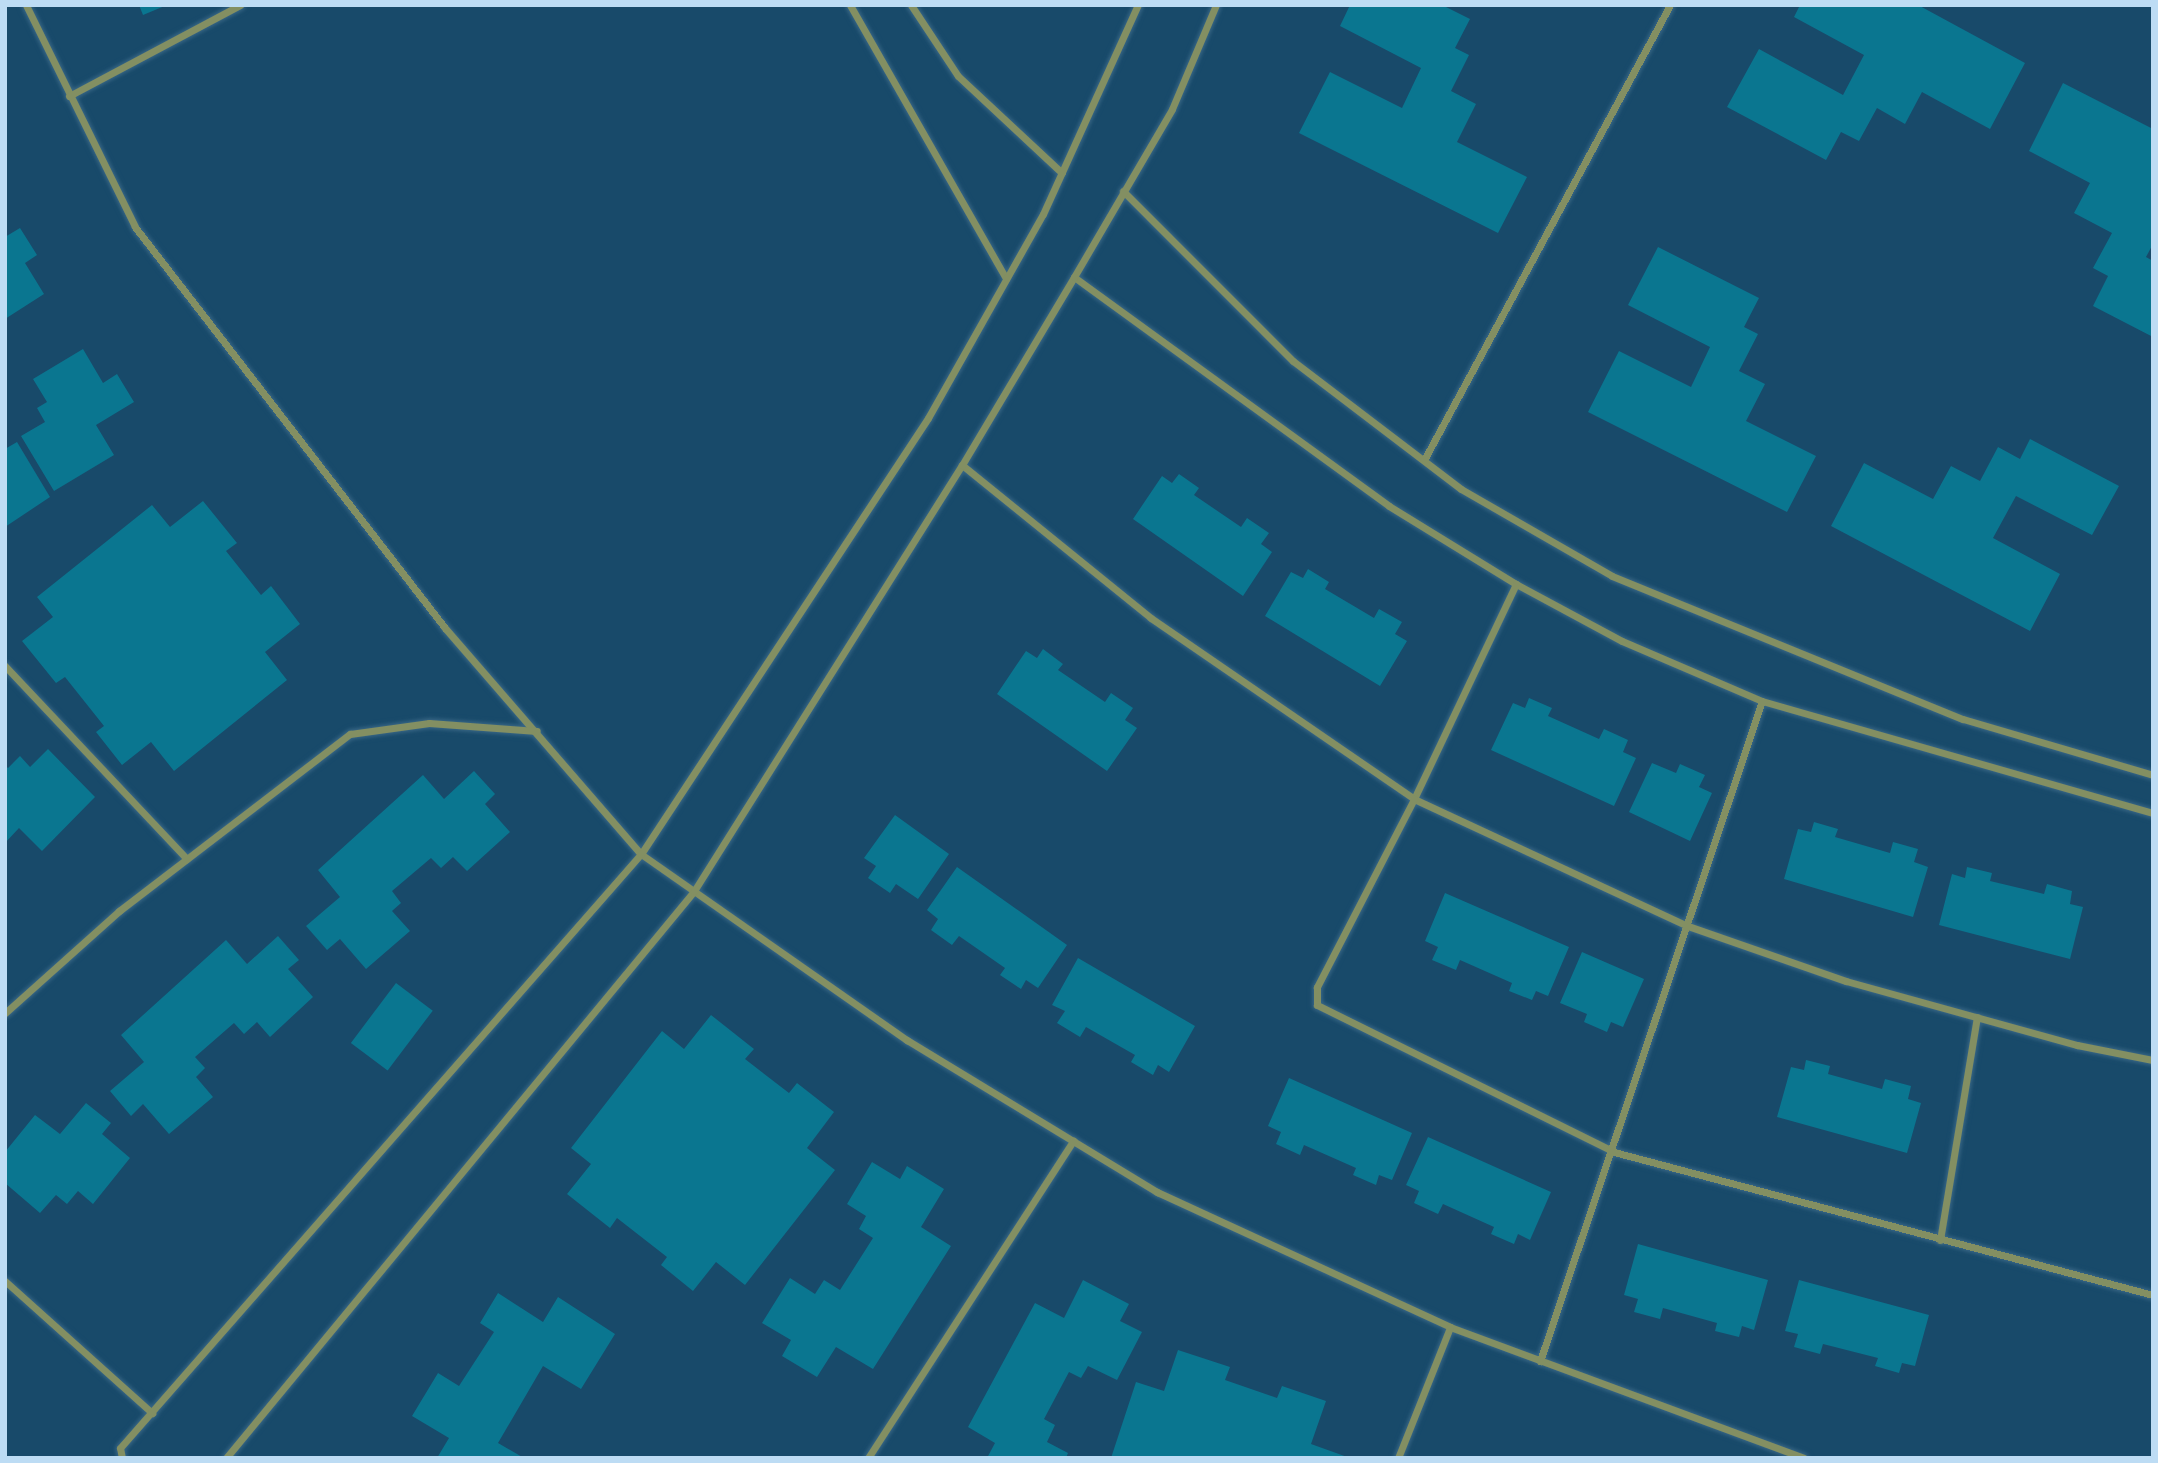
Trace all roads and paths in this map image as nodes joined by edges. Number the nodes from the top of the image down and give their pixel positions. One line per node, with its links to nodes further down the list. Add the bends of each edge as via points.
1 (26, 5): 8 (street)
2 (240, 5): 8 (street)
3 (850, 5): 12 (street)
4 (911, 5): 9 (street, via 958,76)
5 (1139, 5): 9 (street)
6 (1216, 5): 10 (street, via 1172,109)
7 (1670, 5): 13 (street)
8 (69, 96): 18 (street, via 135,227 445,628)
9 (1062, 173): 12 (street)
10 (1123, 191): 11 (street); 13 (street, via 1293,361)
11 (1074, 277): 14 (street); 15 (street, via 1389,506)
12 (1006, 279): 22 (street, via 928,418)
13 (1424, 460): 19 (street, via 1461,489 1612,576 1963,719)
14 (962, 465): 20 (street, via 1151,618); 24 (street)
15 (1516, 584): 17 (street, via 1622,641); 20 (street)
16 (5, 666): 23 (street)
17 (1762, 701): 21 (street); 25 (street)
18 (537, 731): 22 (street); 23 (street, via 429,723 350,734)
19 (2153, 775)
20 (1414, 799): 25 (street); 30 (street, via 1317,987 1317,1005)
21 (2153, 813)
22 (641, 854): 24 (street); 36 (street)
23 (187, 859): 26 (street, via 119,911)
24 (694, 891): 29 (street, via 907,1040); 38 (street)
25 (1688, 926): 27 (street, via 1846,981); 30 (street)
26 (5, 1013)
27 (1977, 1017): 28 (street); 31 (street)
28 (2153, 1060)
29 (1073, 1141): 34 (street, via 1157,1192); 39 (street)
30 (1614, 1152): 31 (street); 35 (street)
31 (1940, 1241): 33 (street)
32 (5, 1281): 36 (street)
33 (2153, 1295)
34 (1450, 1327): 35 (street); 40 (street)
35 (1540, 1361): 41 (street)
36 (152, 1413): 37 (street, via 120,1448)
37 (122, 1458)
38 (226, 1458)
39 (868, 1458)
40 (1398, 1458)
41 (1804, 1458)

